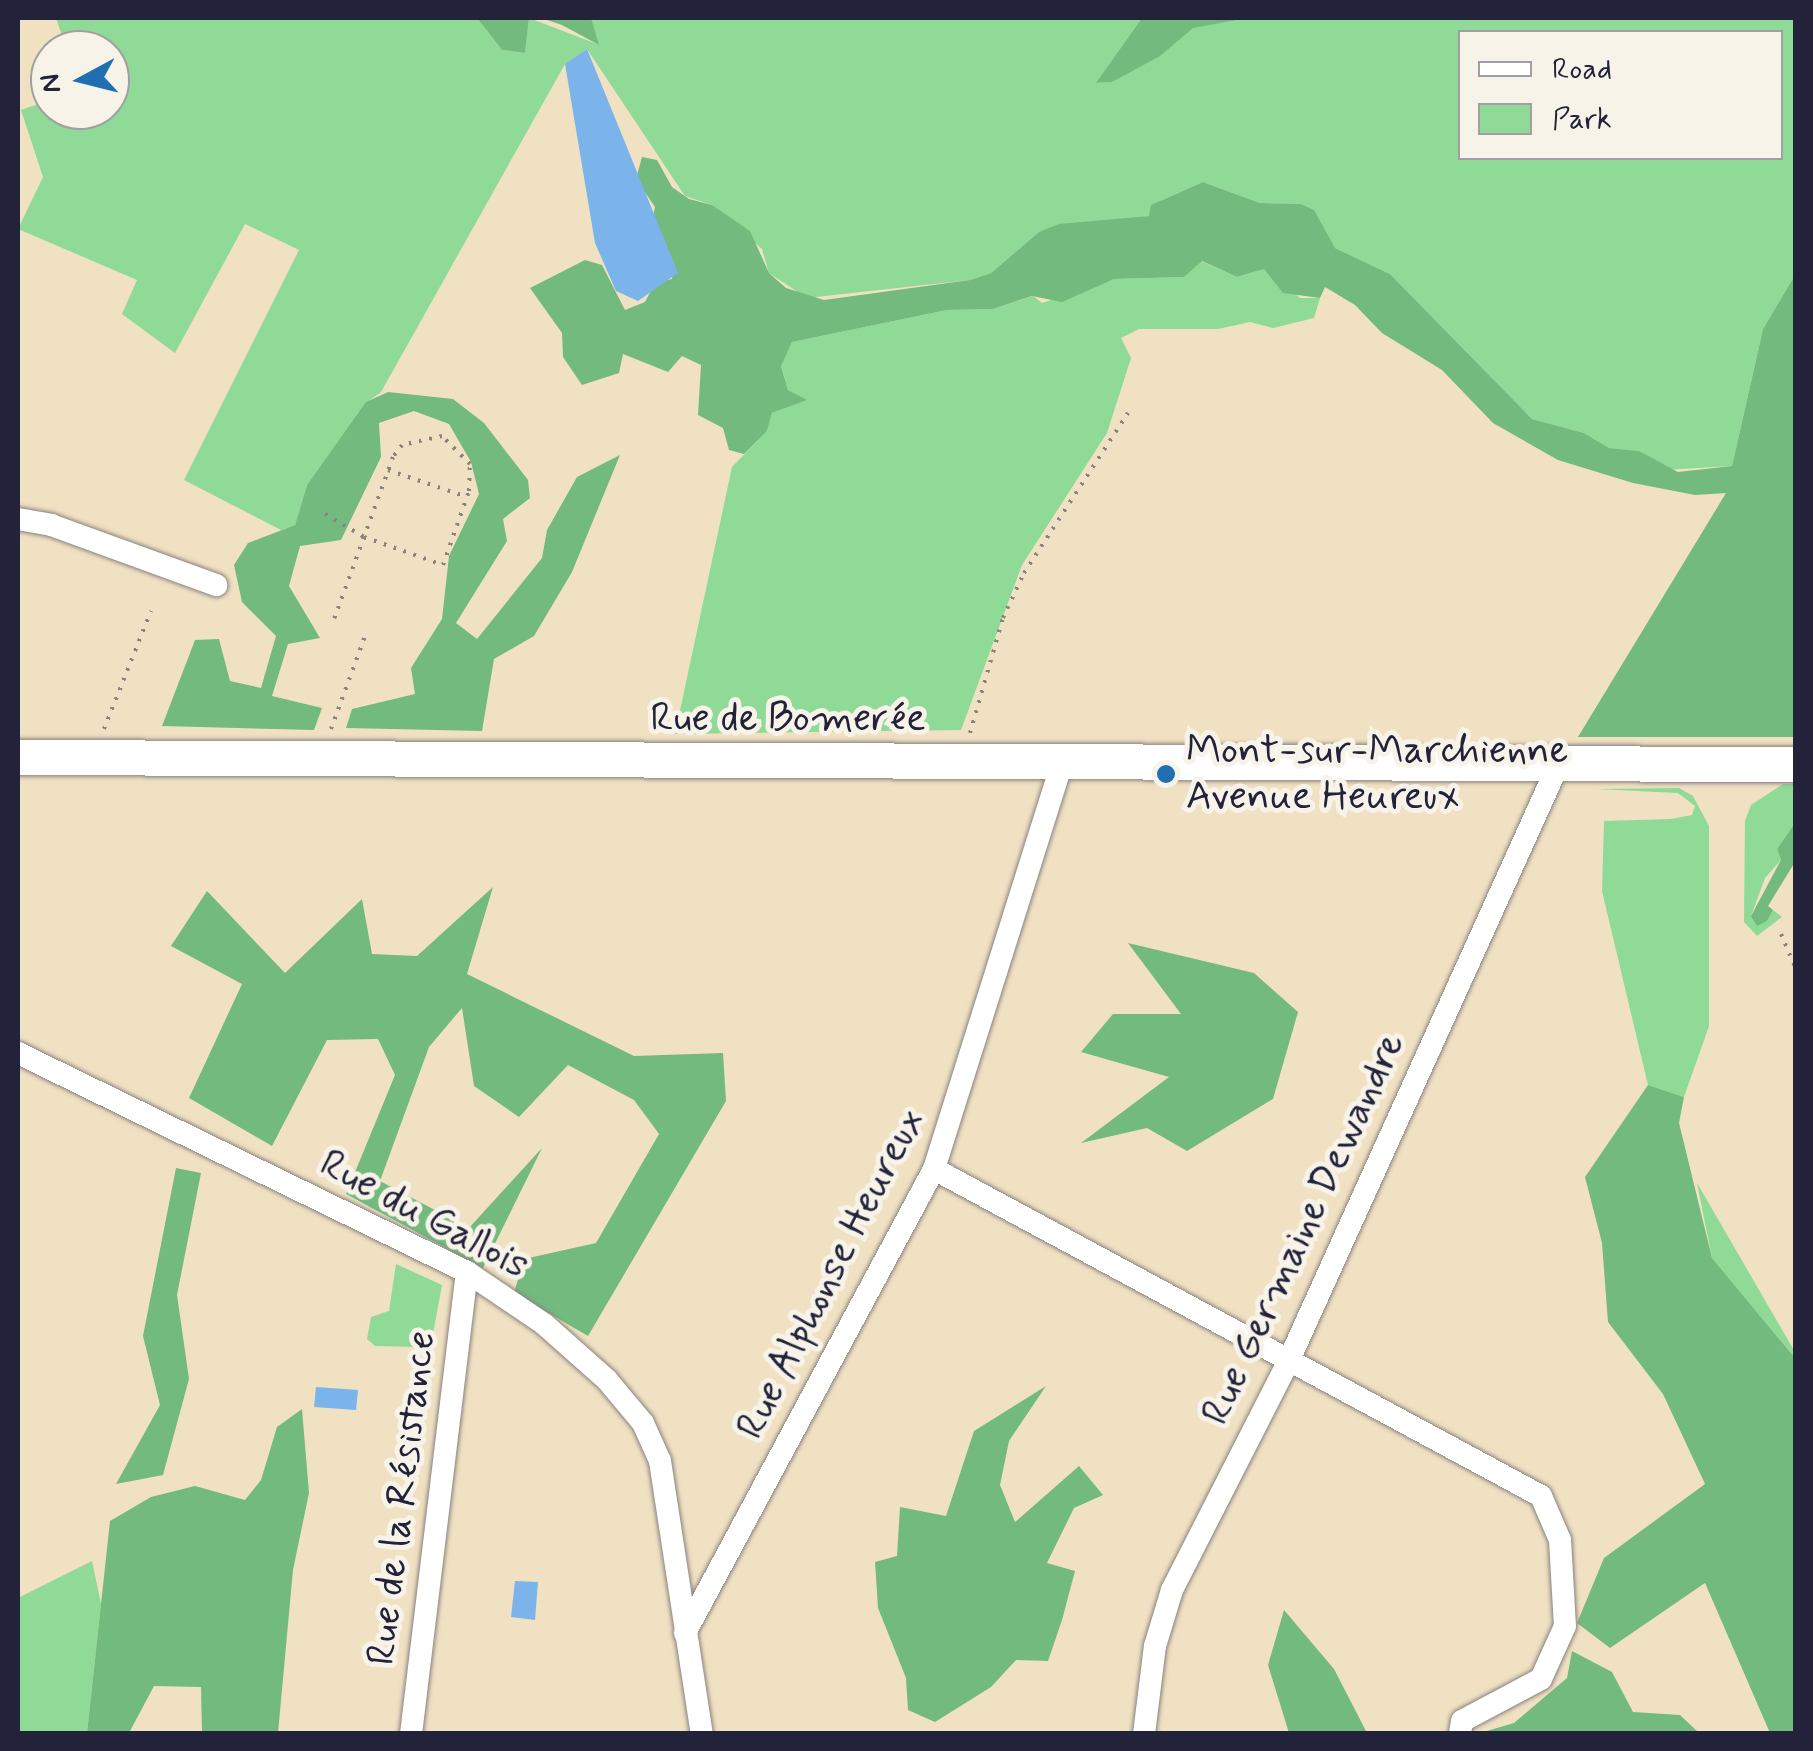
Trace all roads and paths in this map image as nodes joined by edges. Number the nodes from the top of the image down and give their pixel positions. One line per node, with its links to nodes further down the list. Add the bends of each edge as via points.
1 (1128, 413): 14 (path, via 1017,588 981,690)
2 (388, 470): 3 (path); 3 (path, via 414,438 442,436 470,464); 6 (path)
3 (467, 497): 6 (path, via 444,565)
4 (325, 514): 6 (path)
5 (18, 520): 7 (street, via 51,525)
6 (364, 536): 9 (path)
7 (216, 585)
8 (150, 611): 12 (path)
9 (332, 625)
10 (366, 636): 13 (path, via 330,728)
11 (18, 757): 12 (main road, Rue de Bomerée)
12 (96, 758): 13 (main road, Rue de Bomerée)
13 (334, 758): 14 (main road, Rue de Bomerée)
14 (968, 762): 15 (main road, Rue de Bomerée)
15 (1062, 762): 16 (main road, Rue de Bomerée); 21 (street, Rue Alphonse Heureux)
16 (1559, 764): 17 (main road, Rue de Bomerée); 23 (street, Rue Germaine Dewandre)
17 (1796, 764)
18 (1781, 934): 19 (path)
19 (1796, 970)
20 (18, 1054): 22 (street, Rue du Gallois)
21 (934, 1169): 23 (street); 24 (street, Rue Alphonse Heureux)
22 (468, 1272): 24 (street, Rue du Gallois, via 544,1324 643,1423 660,1461); 25 (street, Rue de la Résistance)
23 (1289, 1360): 27 (street, Rue Germaine Dewandre, via 1172,1590 1155,1646); 28 (street, via 1541,1496 1553,1516 1566,1598 1565,1626 1551,1663 1522,1693 1462,1721)
24 (685, 1633): 26 (street, Rue du Gallois)
25 (411, 1734)
26 (702, 1734)
27 (1144, 1734)
28 (1460, 1734)

